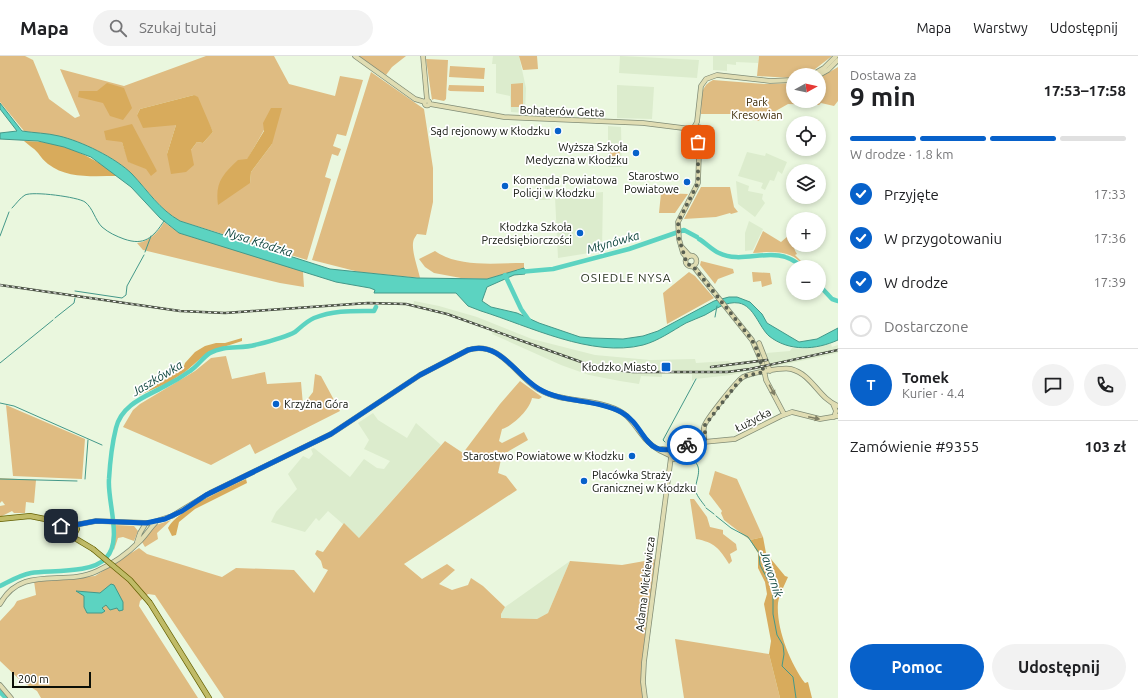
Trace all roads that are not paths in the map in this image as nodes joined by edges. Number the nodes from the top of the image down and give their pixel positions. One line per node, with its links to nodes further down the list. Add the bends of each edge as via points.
1 (355, 56): 8 (street, Bohaterów Getta, via 415,99)
2 (423, 56): 8 (street)
3 (837, 58): 5 (street); 6 (street)
4 (838, 66): 6 (street)
5 (824, 68)
6 (828, 70)
7 (786, 80): 9 (street, via 711,76 700,88)
8 (427, 102): 10 (street, Bohaterów Getta, via 504,117 643,123)
9 (697, 122): 11 (street); 12 (street)
10 (675, 128): 12 (street, Bohaterów Getta); 13 (street)
11 (700, 128): 12 (street); 14 (street, via 704,132)
12 (693, 129): 13 (street)
13 (691, 134): 15 (street)
14 (703, 138): 15 (street); 16 (street)
15 (696, 140): 16 (street)
16 (699, 154): 17 (street, via 697,187 680,216 678,225 681,246)
17 (688, 257): 18 (street, via 687,264); 18 (street, via 694,256 697,261)
18 (693, 266): 19 (street)
19 (757, 344): 20 (street); 21 (street)
20 (770, 371): 21 (street); 22 (street, via 788,368 804,374)
21 (764, 372): 23 (street, one-way to 23); 27 (street, via 745,376 734,387 705,425)
22 (836, 405): 26 (street)
23 (781, 407): 24 (street); 25 (street)
24 (792, 412): 25 (street, Łużycka); 26 (street, one-way to 26, via 818,419)
25 (784, 414): 27 (street, Łużycka, via 737,438)
26 (836, 417)
27 (703, 443): 28 (street, Łużycka)
28 (678, 451): 29 (street); 29 (street, via 678,457)
29 (671, 455): 31 (street, via 652,445 629,417 620,412 595,403 548,394 494,351 471,349 420,375 331,434); 43 (street, Adama Mickiewicza, via 644,662)
30 (0, 519): 34 (main road, via 30,516)
31 (157, 522): 33 (street); 36 (street)
32 (132, 523): 33 (street); 35 (street, via 106,521 85,524); 37 (street, via 138,527)
33 (146, 523): 36 (street); 37 (street)
34 (63, 525): 35 (main road, via 70,522); 35 (main road, via 64,536 68,538)
35 (75, 531): 42 (main road, bridge, via 84,542 130,580 150,603)
36 (148, 531): 38 (street)
37 (140, 533): 38 (street)
38 (137, 544): 39 (street, via 122,556 90,574 30,580 17,584 6,593)
39 (0, 604)
40 (0, 685): 41 (street)
41 (11, 698)
42 (209, 698)
43 (645, 698)

